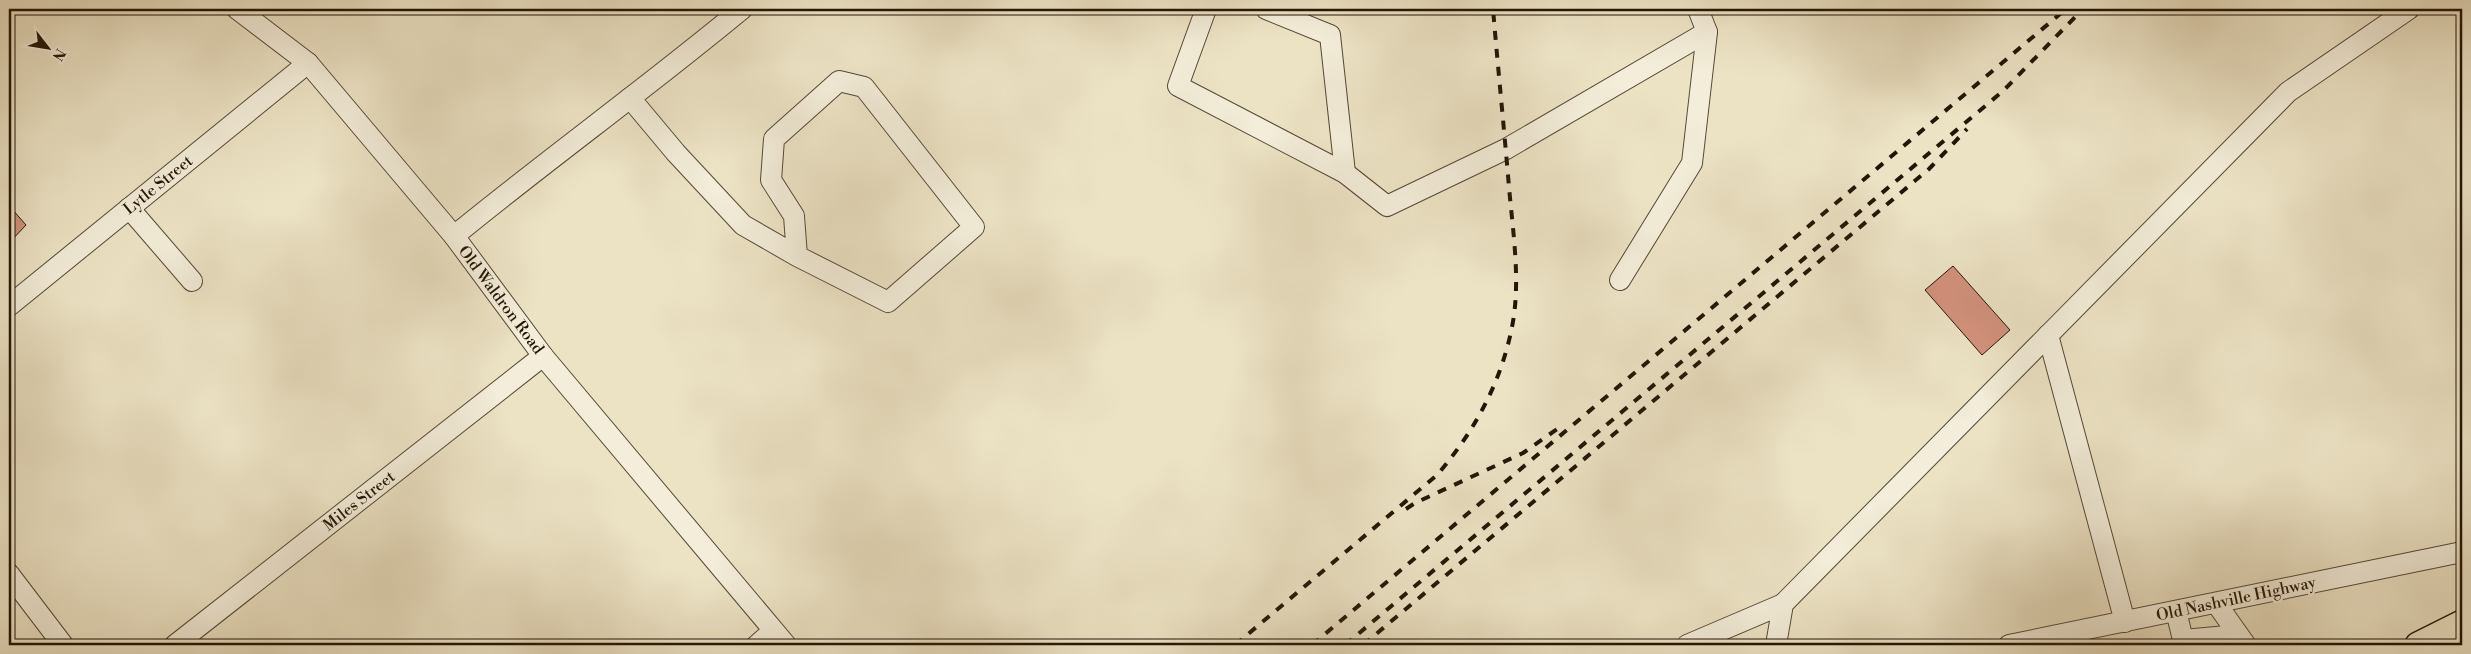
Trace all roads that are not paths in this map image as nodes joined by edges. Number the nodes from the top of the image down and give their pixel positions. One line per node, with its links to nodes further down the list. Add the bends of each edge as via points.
1 (237, 9): 8 (street)
2 (742, 9): 9 (street, Old Waldron Road)
3 (1206, 9): 10 (street, via 1178,86)
4 (1266, 9): 10 (street, via 1330,35)
5 (1698, 9): 7 (street)
6 (2409, 9): 17 (street, via 2288,92)
7 (1707, 32): 10 (street, via 1506,149 1387,206); 14 (street, via 1692,163)
8 (308, 63): 11 (street, Lytle Street); 12 (street)
9 (630, 98): 12 (street, Old Waldron Road); 13 (street, via 743,226)
10 (1345, 173)
11 (129, 208): 15 (street); 16 (street, Lytle Street)
12 (454, 236): 18 (street, Old Waldron Road)
13 (797, 256): 13 (street, via 888,302 974,226 864,87 839,81 774,138 771,180 794,216)
14 (1620, 280)
15 (192, 282)
16 (9, 306)
17 (2048, 335): 22 (street); 24 (street)
18 (543, 356): 26 (street, Old Waldron Road); 29 (street, Miles Street)
19 (2462, 552): 21 (street, Old Nashville Highway)
20 (9, 574): 28 (street)
21 (2216, 603): 23 (street, Old Nashville Highway); 27 (street)
22 (1783, 604): 31 (street); 32 (street)
23 (2176, 611): 24 (street, Old Nashville Highway); 27 (street, via 2183,640)
24 (2125, 622): 33 (street, Old Nashville Highway)
25 (2462, 623): 34 (main road)
26 (779, 638): 30 (street)
27 (2242, 640)
28 (63, 645)
29 (175, 645)
30 (757, 645)
31 (1687, 645)
32 (1776, 645)
33 (2016, 645)
34 (2418, 645)

